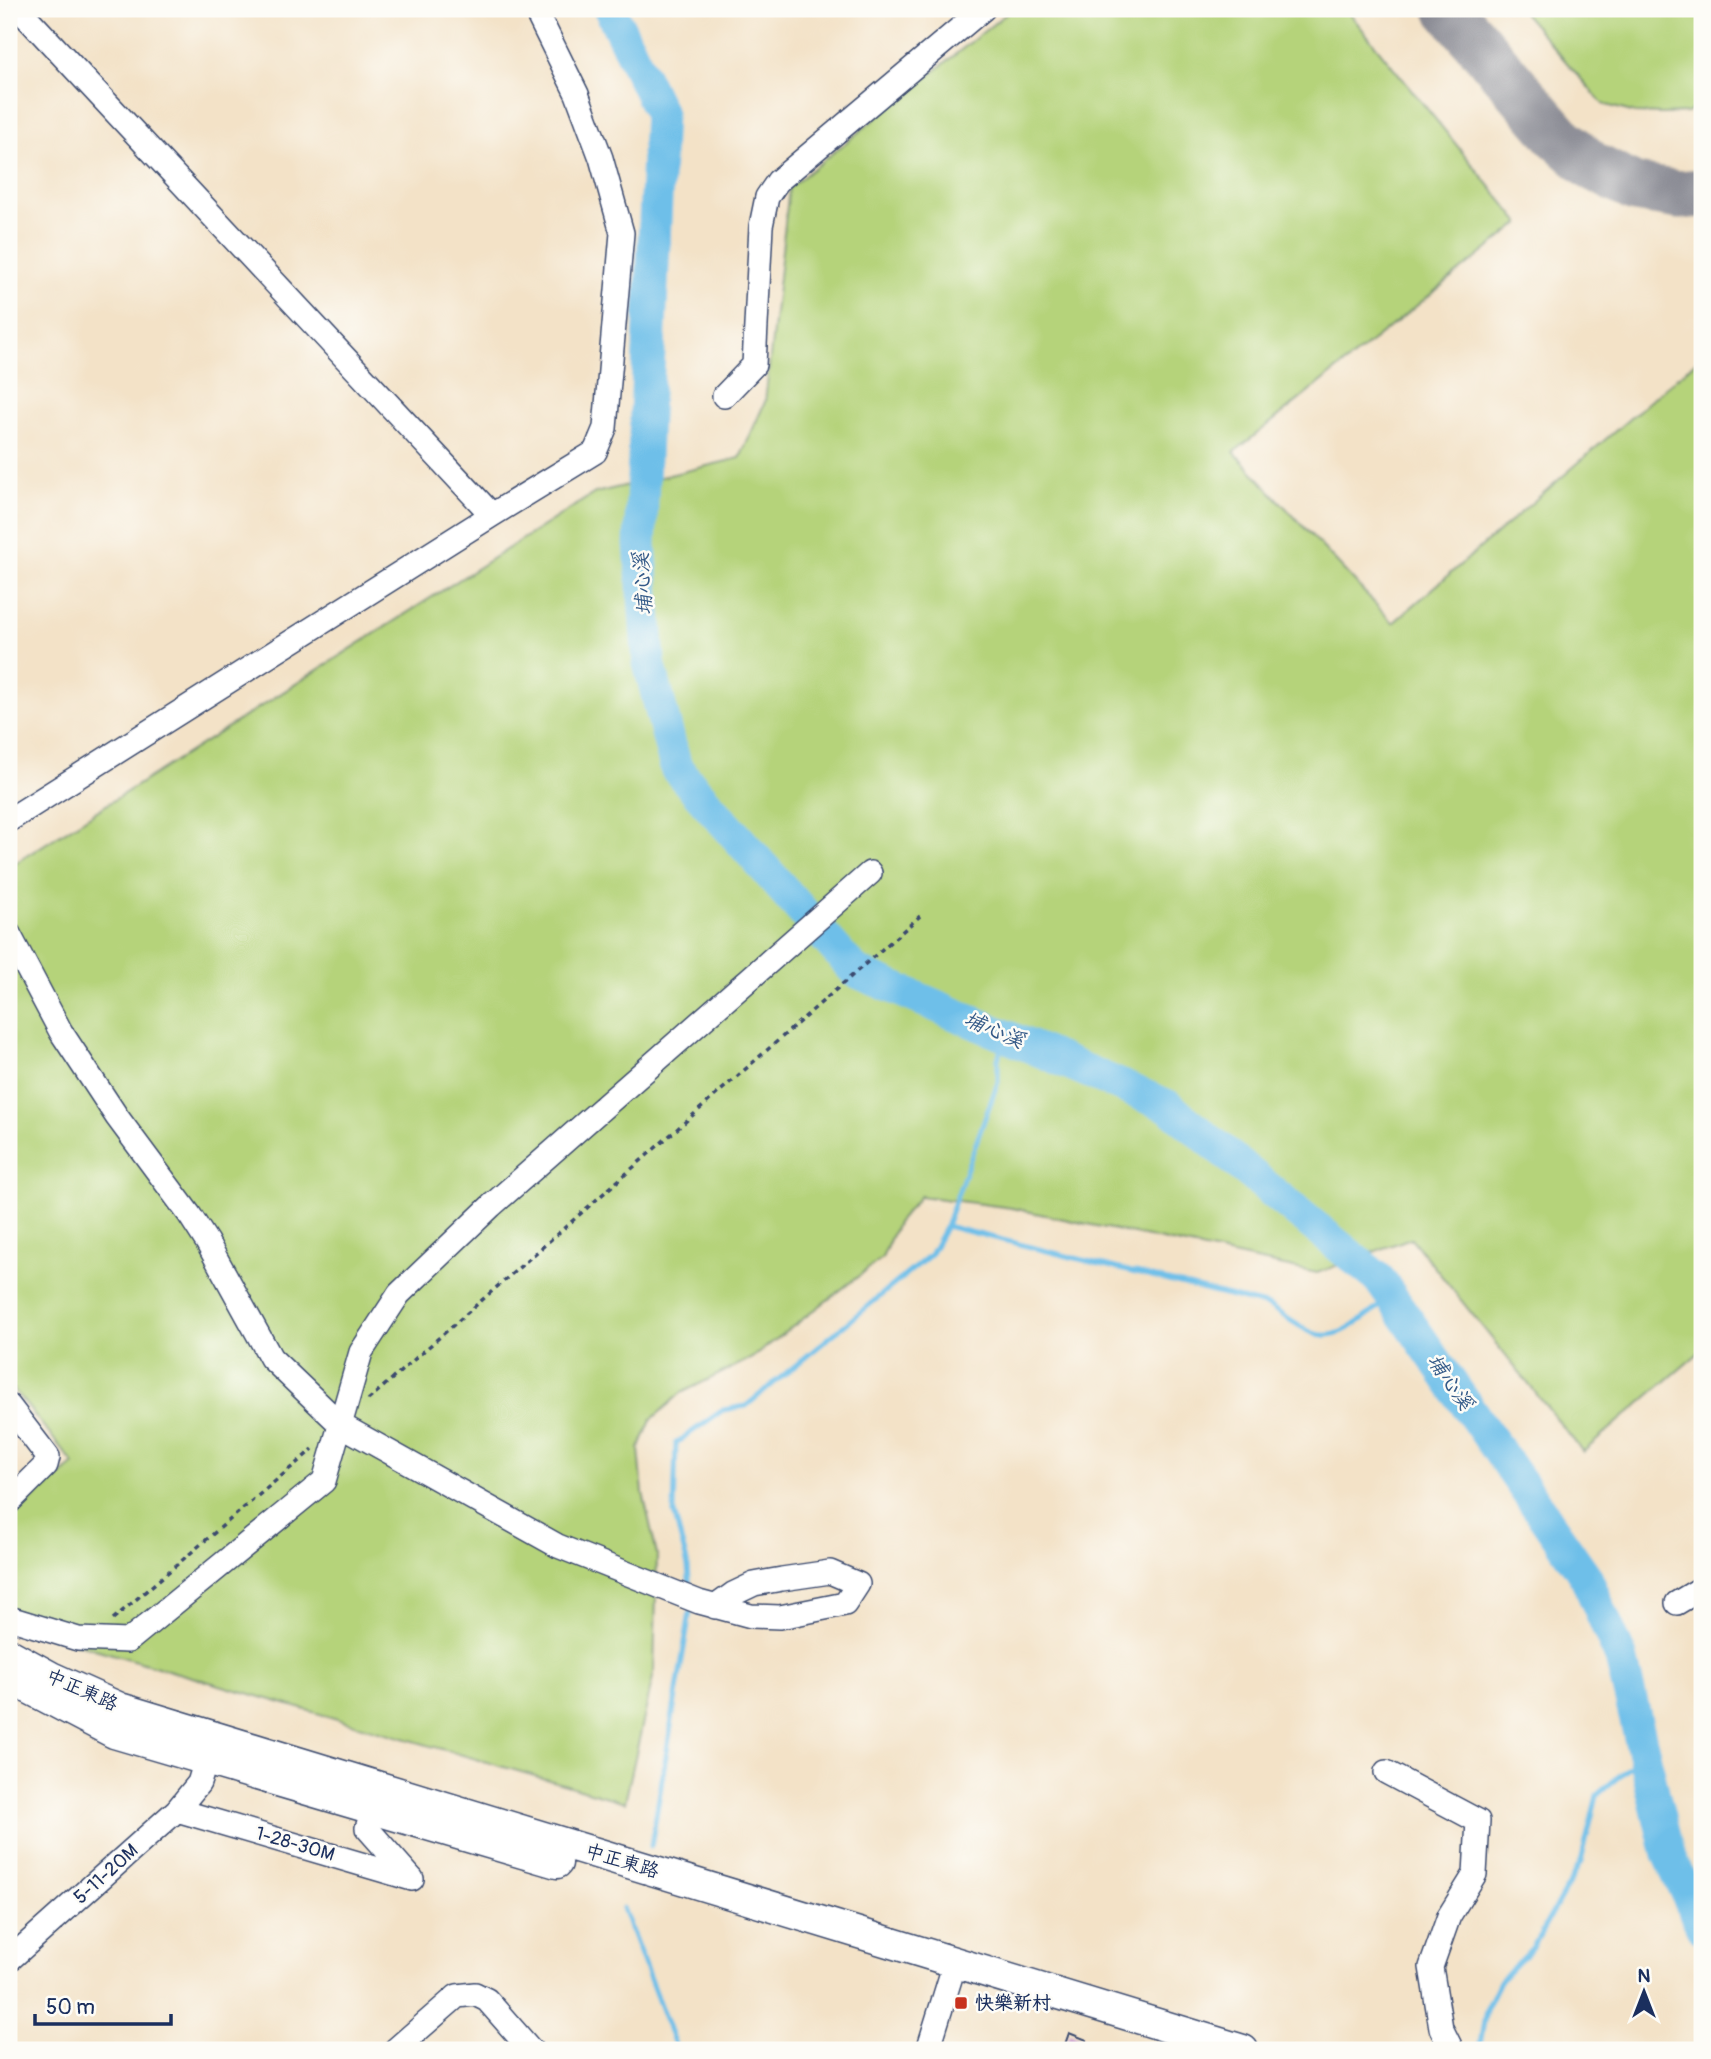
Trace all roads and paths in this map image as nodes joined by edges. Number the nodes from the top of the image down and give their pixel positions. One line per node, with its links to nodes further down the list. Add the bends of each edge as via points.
1 (19, 9): 5 (street)
2 (536, 9): 5 (street, via 577,94 622,233 605,428 594,453)
3 (983, 9): 4 (street, via 778,181 766,197 754,365)
4 (724, 396)
5 (492, 514): 6 (street)
6 (9, 820)
7 (866, 877): 11 (street, via 491,1206 399,1294 360,1352)
8 (920, 916): 11 (path)
9 (9, 934): 11 (street, via 61,1032 189,1214 271,1358)
10 (9, 1406): 12 (street, via 48,1457 46,1465)
11 (341, 1425): 15 (street, via 558,1546); 17 (path, via 104,1627); 17 (street, via 324,1481 255,1539 128,1642)
12 (9, 1502)
13 (1702, 1588): 14 (street)
14 (1677, 1603)
15 (715, 1607): 15 (street, via 780,1617 845,1604 858,1584 830,1572 794,1577 754,1584)
16 (9, 1618): 17 (street)
17 (78, 1639)
18 (9, 1654): 22 (main road, 中正東路, via 120,1708)
19 (9, 1678): 20 (main road, 中正東路)
20 (203, 1771): 22 (main road, 中正東路); 23 (street, 5-11-20M)
21 (1386, 1772): 31 (street, via 1478,1822 1475,1874 1449,1916 1431,1967 1441,2028)
22 (377, 1797): 23 (street, 1-28-30M, via 367,1828 412,1879); 25 (main road, 中正東路)
23 (177, 1810): 24 (street, 5-11-20M)
24 (9, 1960)
25 (952, 1972): 28 (street); 29 (main road, 中正東路); 30 (main road, 中正東路)
26 (395, 2050): 27 (street, via 457,1996 475,1994 487,2000)
27 (531, 2050)
28 (928, 2050)
29 (1176, 2050)
30 (1243, 2050)
31 (1452, 2050)

